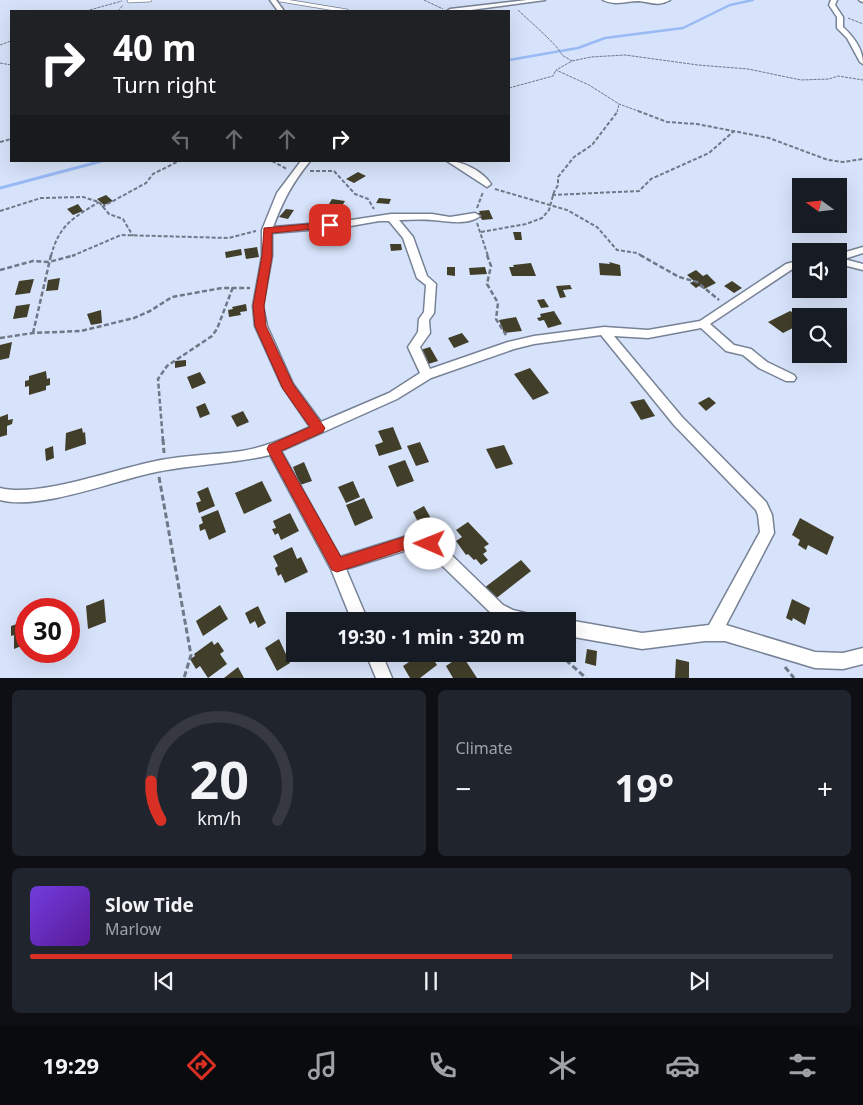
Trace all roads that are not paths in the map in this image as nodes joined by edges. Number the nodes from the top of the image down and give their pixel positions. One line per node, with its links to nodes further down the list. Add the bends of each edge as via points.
1 (127, 0): 2 (lane)
2 (150, 0)
3 (280, 0): 10 (lane)
4 (300, 0): 10 (lane)
5 (542, 0): 12 (street)
6 (606, 0): 7 (street)
7 (639, 0): 8 (street, via 652,3)
8 (667, 0)
9 (834, 0): 13 (street, via 832,5 840,16 840,28 850,37)
10 (296, 3): 11 (lane)
11 (340, 10)
12 (459, 10)
13 (863, 62)
14 (305, 162): 19 (street, via 280,199)
15 (452, 162): 16 (street, via 482,178)
16 (486, 185)
17 (475, 216): 18 (street, via 450,220)
18 (385, 218): 19 (street); 27 (street, via 408,237 422,278 431,284 429,313 424,320 423,335 414,347)
19 (267, 230): 29 (street, via 267,256 258,306 261,326 288,386)
20 (863, 250): 21 (street)
21 (847, 255)
22 (847, 263): 24 (street)
23 (792, 265): 25 (street)
24 (863, 267)
25 (703, 324): 26 (street, via 648,334); 28 (street, via 730,348 747,352 763,365)
26 (604, 331): 27 (street, via 512,345); 36 (street, via 678,420 761,506 765,515 767,532)
27 (426, 375): 29 (street, via 393,396)
28 (790, 378)
29 (318, 428): 30 (street)
30 (273, 449): 31 (street, via 243,456 161,465 44,493 11,497); 32 (street)
31 (0, 494)
32 (337, 565): 33 (street); 34 (street, via 407,543 430,544)
33 (356, 612)
34 (502, 612)
35 (576, 629): 36 (street, via 642,641)
36 (714, 632): 37 (street, via 815,660 843,661)
37 (863, 656)
38 (377, 662): 39 (street)
39 (384, 678)

